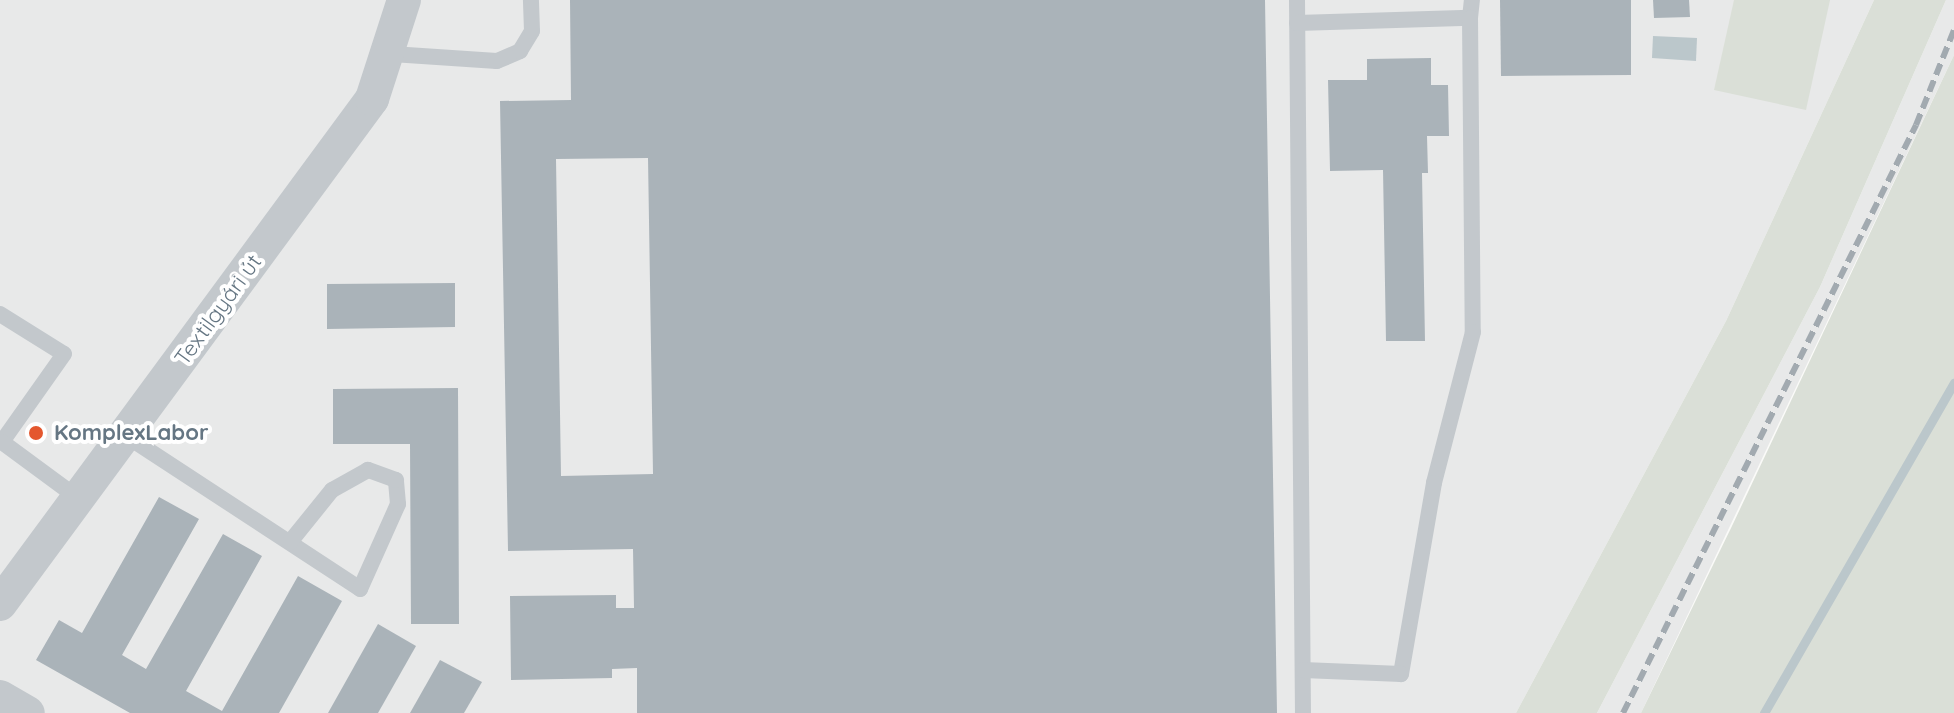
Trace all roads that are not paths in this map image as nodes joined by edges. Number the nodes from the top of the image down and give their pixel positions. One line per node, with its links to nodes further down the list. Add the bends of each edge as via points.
1 (404, 0): 7 (street, Textilgyári út)
2 (531, 0): 7 (lane, via 532,31 520,51 497,61)
3 (1297, 0): 6 (lane)
4 (1472, 0): 5 (lane)
5 (1470, 18): 6 (lane); 13 (lane, via 1473,332 1434,483 1401,674)
6 (1297, 23): 13 (lane)
7 (392, 54): 9 (street, Textilgyári út, via 372,99)
8 (0, 314): 10 (lane, via 64,354 2,442)
9 (125, 435): 10 (street, Textilgyári út); 11 (lane)
10 (78, 498): 12 (street, Textilgyári út)
11 (290, 542): 11 (lane, via 360,589 398,504 396,480 368,470 332,490)
12 (0, 604)
13 (1303, 670): 16 (lane)
14 (0, 697): 15 (street)
15 (28, 713)
16 (1303, 713)

